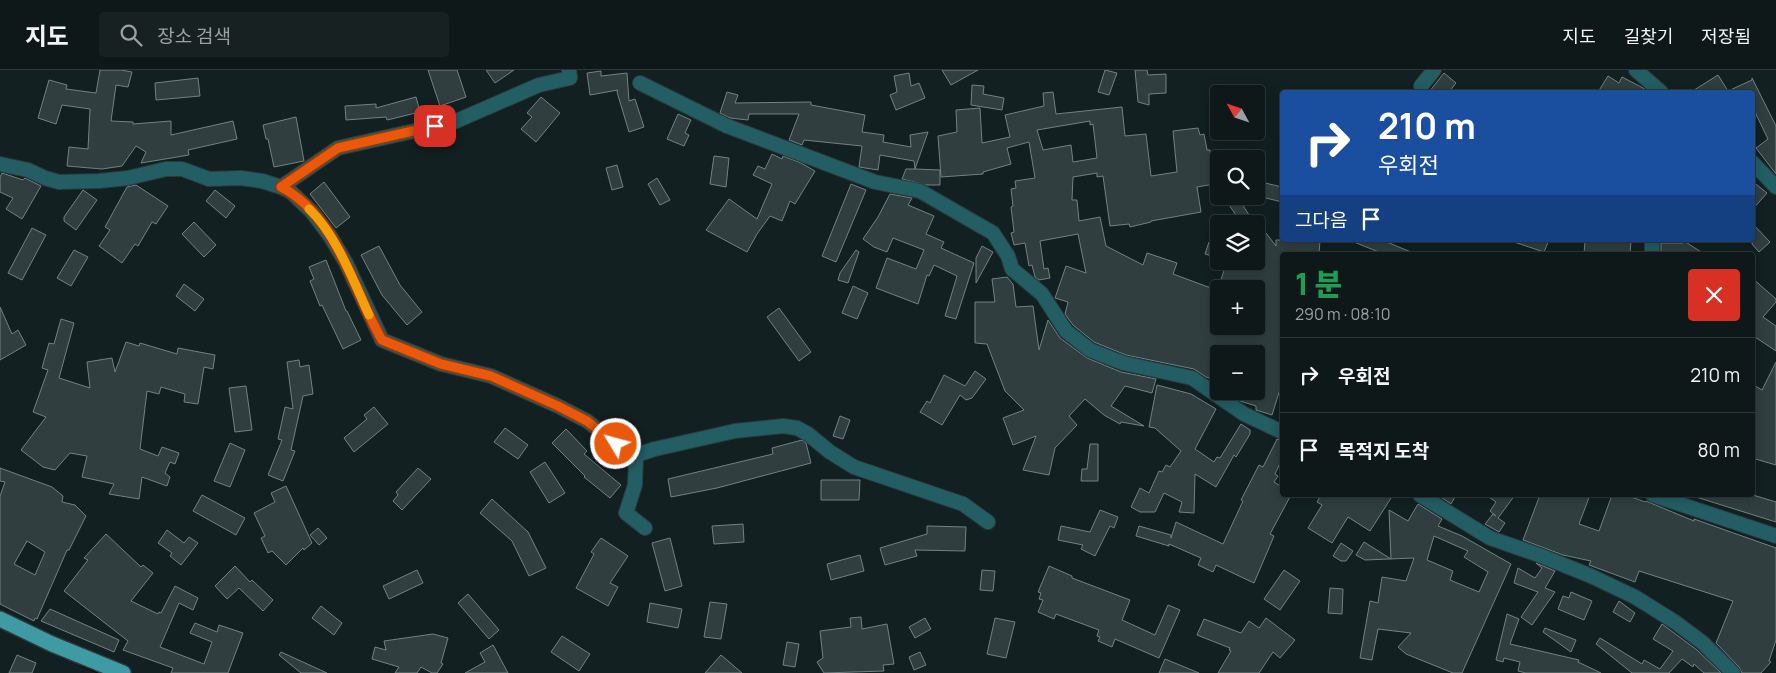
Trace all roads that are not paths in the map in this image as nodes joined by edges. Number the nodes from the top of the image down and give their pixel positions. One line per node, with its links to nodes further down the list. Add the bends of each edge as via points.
1 (569, 70): 9 (street, via 570,78 540,85 454,122 338,148)
2 (1434, 70): 5 (street)
3 (1636, 70): 6 (street)
4 (640, 84): 11 (street, via 727,126 875,182 920,191 993,233 1008,256 1012,269 1042,294 1066,331 1090,350 1123,363 1192,378 1244,414)
5 (1421, 86)
6 (1659, 90)
7 (0, 164): 9 (street, via 59,182 128,178 166,169 182,169 209,179 242,178)
8 (1755, 165): 10 (street)
9 (281, 187): 12 (street, via 312,212 330,236 382,340 441,364 491,376 558,406 587,421)
10 (1776, 187)
11 (1280, 431)
12 (636, 455): 15 (street, via 735,432 783,426 797,428 854,467 963,504); 16 (street, via 635,485 626,513)
13 (1423, 497): 20 (street, via 1490,538 1582,572 1634,597 1703,643)
14 (1659, 497): 17 (street)
15 (988, 522)
16 (645, 528)
17 (1776, 536)
18 (0, 619): 19 (main road)
19 (123, 673)
20 (1733, 673)

